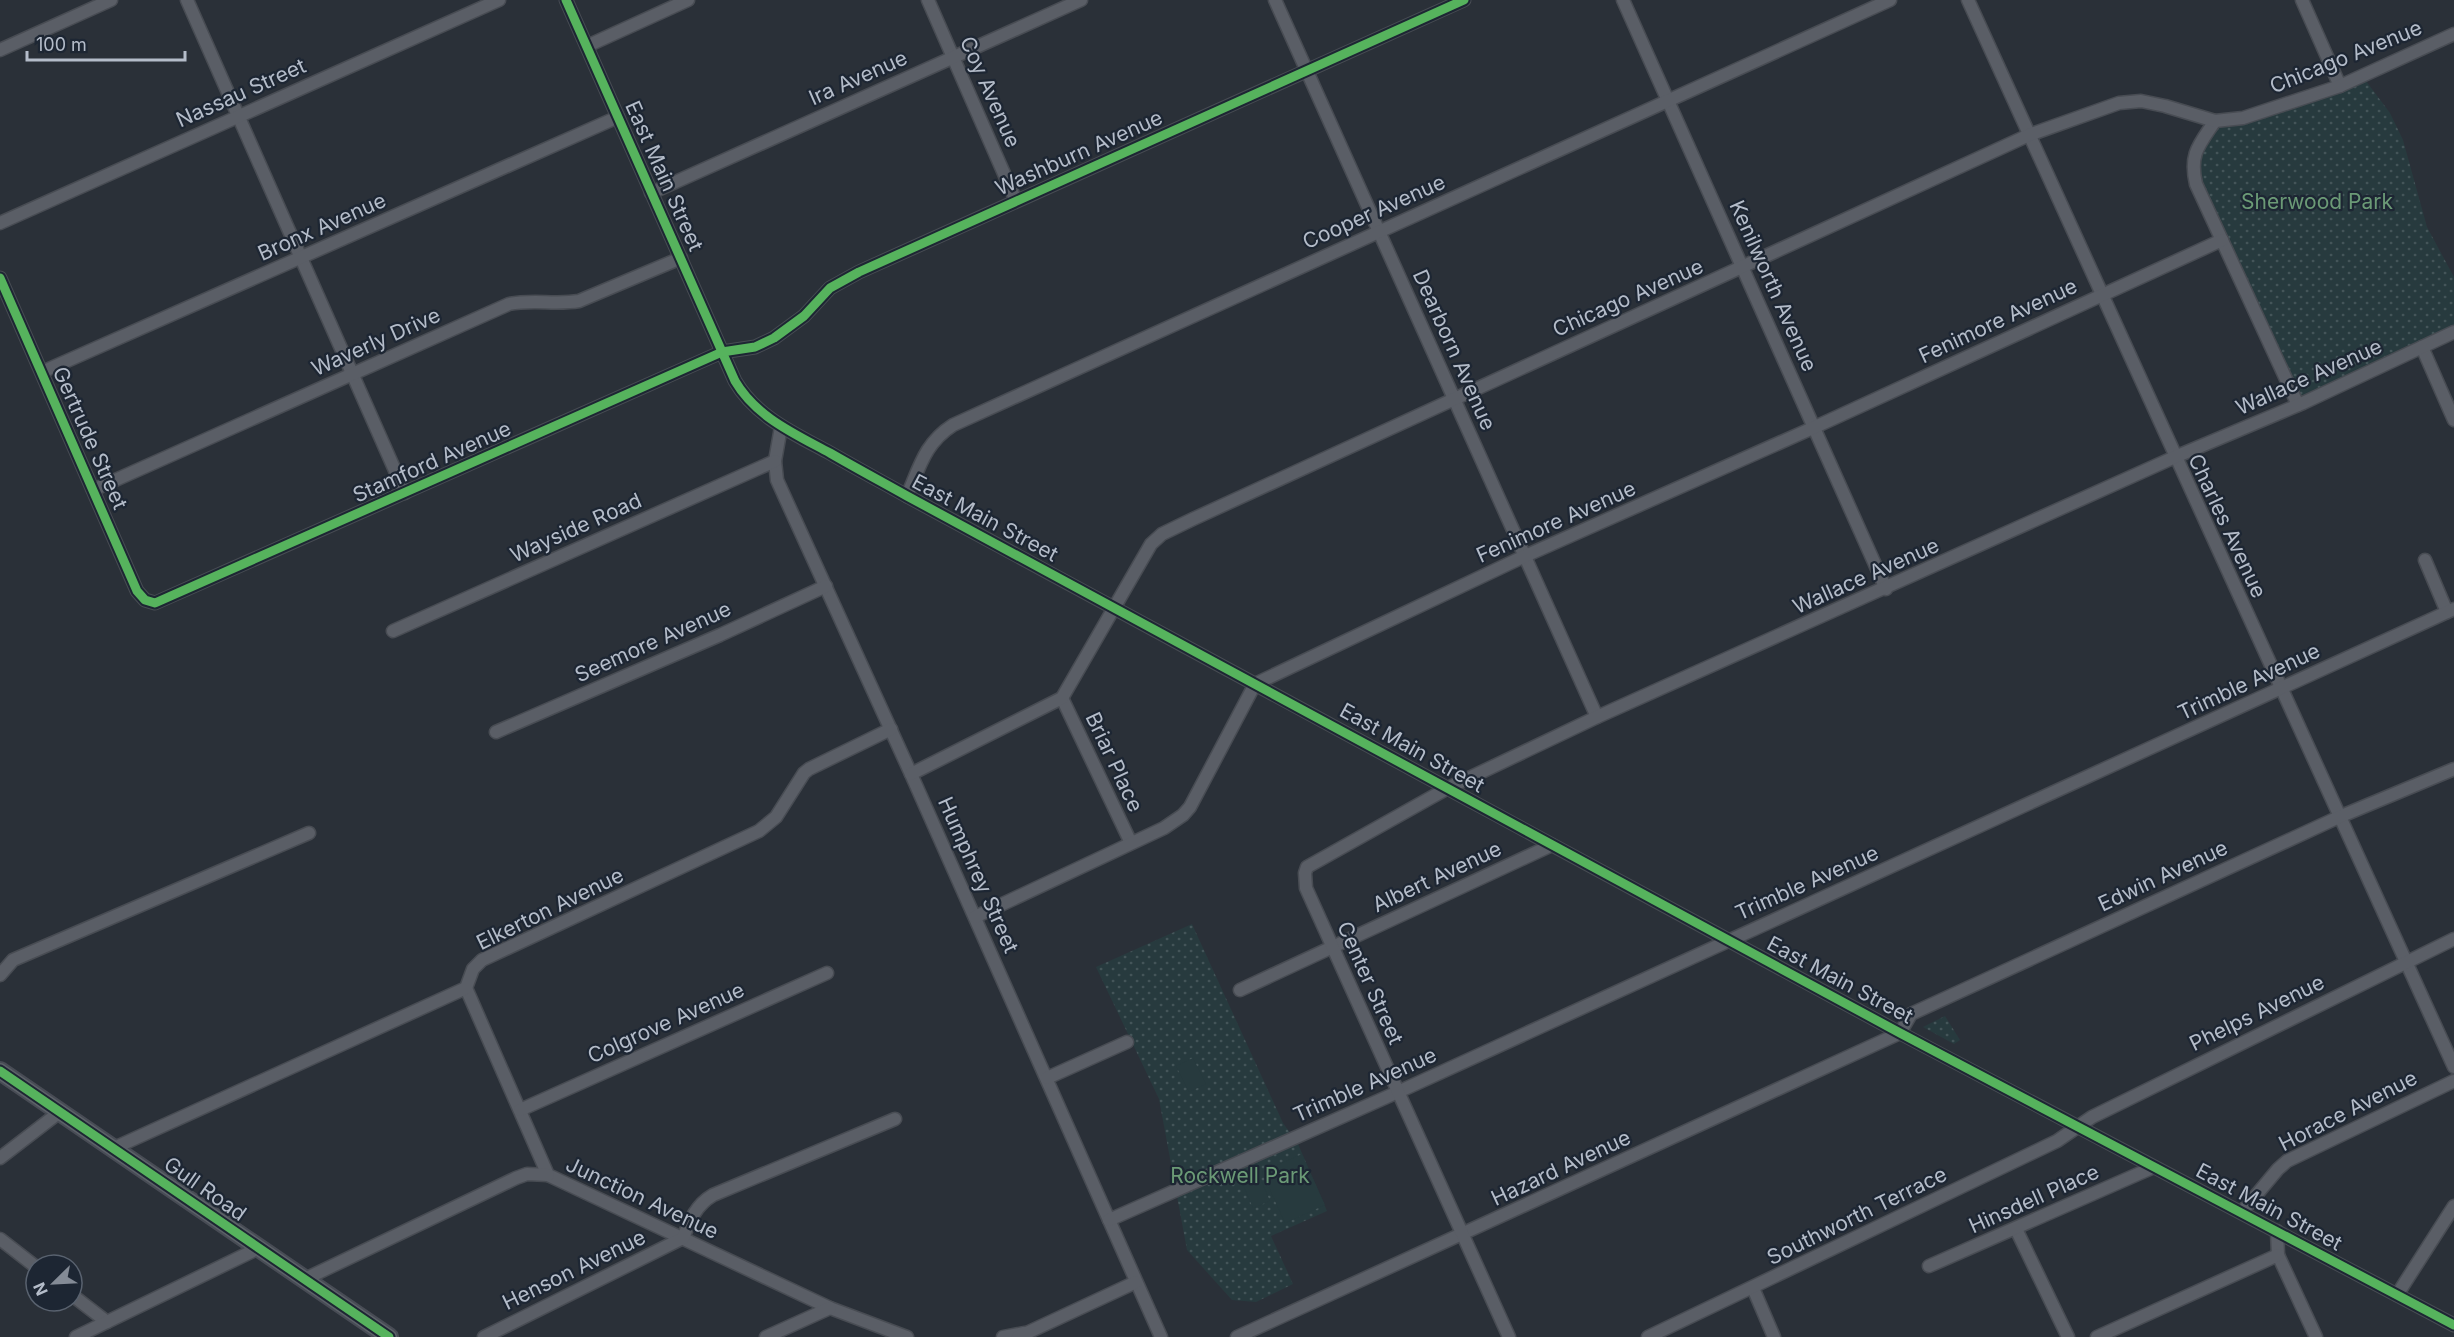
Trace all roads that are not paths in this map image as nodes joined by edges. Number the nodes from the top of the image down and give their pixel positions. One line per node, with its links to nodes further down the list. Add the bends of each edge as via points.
1 (111, 0): 16 (street)
2 (187, 0): 21 (street)
3 (499, 0): 21 (street, Nassau Street)
4 (566, 0): 15 (street, East Main Street)
5 (688, 0): 15 (street)
6 (928, 0): 17 (street, Coy Avenue)
7 (1081, 0): 17 (street, Ira Avenue)
8 (1275, 0): 18 (street, Dearborn Avenue)
9 (1464, 0): 18 (street, Washburn Avenue)
10 (1623, 0): 20 (street, Kenilworth Avenue)
11 (1890, 0): 20 (street, Cooper Avenue)
12 (1968, 0): 24 (street, Charles Avenue)
13 (2302, 0): 19 (street)
14 (2454, 34): 19 (street, Chicago Avenue)
15 (587, 46): 22 (street, East Main Street)
16 (0, 50)
17 (953, 57): 25 (street, Ira Avenue); 26 (street, Coy Avenue)
18 (1305, 71): 26 (street, Washburn Avenue); 28 (street, Dearborn Avenue)
19 (2340, 86): 23 (street, Chicago Avenue, via 2243,118)
20 (1669, 101): 28 (street, Cooper Avenue); 32 (street, Kenilworth Avenue)
21 (238, 115): 27 (street, Nassau Street); 30 (street)
22 (618, 117): 25 (street, East Main Street); 30 (street, Bronx Avenue)
23 (2215, 121): 24 (street, Chicago Avenue, via 2141,101 2119,103); 29 (street, via 2198,146 2193,169)
24 (2029, 135): 32 (street, Chicago Avenue); 34 (street, Charles Avenue)
25 (651, 193): 31 (street, East Main Street)
26 (1016, 201): 37 (street, Washburn Avenue, via 830,288 804,316 774,338 755,347)
27 (0, 223)
28 (1380, 231): 40 (street, Dearborn Avenue); 49 (street, Cooper Avenue, via 954,425 939,434 926,451)
29 (2222, 240): 34 (street, Fenimore Avenue); 41 (street)
30 (301, 258): 38 (street, Bronx Avenue); 39 (street)
31 (681, 258): 37 (street, East Main Street); 39 (street, Waverly Drive, via 579,301 509,304)
32 (1744, 267): 40 (street, Chicago Avenue); 44 (street, Kenilworth Avenue)
33 (0, 278): 38 (street, Gertrude Street)
34 (2102, 295): 44 (street, Fenimore Avenue); 45 (street, Charles Avenue)
35 (2454, 332): 36 (street, Wallace Avenue)
36 (2422, 347): 41 (street, Wallace Avenue); 42 (street)
37 (722, 352): 43 (street, East Main Street, via 741,391); 48 (street, Stamford Avenue)
38 (42, 372): 47 (street, Gertrude Street)
39 (352, 374): 47 (street, Waverly Drive); 48 (street)
40 (1454, 399): 50 (street, Dearborn Avenue); 55 (street, Chicago Avenue, via 1162,534 1147,550)
41 (2298, 405): 45 (street, Wallace Avenue)
42 (2454, 420)
43 (781, 427): 46 (street, Humphrey Street); 49 (street, East Main Street)
44 (1815, 427): 50 (street, Fenimore Avenue); 53 (street, Kenilworth Avenue)
45 (2175, 457): 53 (street, Wallace Avenue); 59 (street, Charles Avenue)
46 (775, 460): 52 (street, Humphrey Street, via 777,480); 57 (street, Wayside Road)
47 (93, 490): 54 (street, Gertrude Street, via 137,591 148,602)
48 (405, 493): 54 (street, Stamford Avenue)
49 (908, 496): 55 (street, East Main Street)
50 (1525, 556): 58 (street, Fenimore Avenue); 61 (street, Dearborn Avenue)
51 (2425, 560): 56 (street)
52 (826, 586): 62 (street, Humphrey Street); 63 (street, Seemore Avenue)
53 (1887, 589): 61 (street, Wallace Avenue)
54 (155, 603)
55 (1113, 608): 58 (street, East Main Street); 60 (street, Chicago Avenue)
56 (2451, 611): 59 (street, Trimble Avenue)
57 (393, 631)
58 (1255, 684): 66 (street, East Main Street); 69 (street, via 1190,807 1164,828)
59 (2280, 689): 67 (street, Charles Avenue); 73 (street, Trimble Avenue)
60 (1062, 698): 65 (street); 69 (street, Briar Place)
61 (1597, 717): 66 (street, Wallace Avenue)
62 (891, 729): 65 (street, Humphrey Street); 79 (street, Elkerton Avenue, via 809,769 776,817 759,831 482,960 473,969)
63 (496, 732)
64 (2454, 769): 67 (street, Edwin Avenue)
65 (911, 774): 72 (street, Humphrey Street)
66 (1448, 788): 70 (street, East Main Street); 71 (street, Wallace Avenue, via 1311,864)
67 (2339, 817): 76 (street, Charles Avenue); 81 (street, Edwin Avenue, via 1911,1014)
68 (309, 833): 78 (street, via 13,960)
69 (1131, 843): 72 (street)
70 (1552, 845): 73 (street, East Main Street); 75 (street, Albert Avenue)
71 (1305, 873): 75 (street, Center Street, via 1306,888)
72 (975, 916): 85 (street, Humphrey Street)
73 (1728, 939): 81 (street, East Main Street); 87 (street, Trimble Avenue)
74 (2454, 939): 76 (street, Phelps Avenue)
75 (1332, 946): 80 (street, Albert Avenue); 87 (street, Center Street)
76 (2405, 962): 83 (street, Charles Avenue); 91 (street, Phelps Avenue)
77 (827, 973): 88 (street, Colgrove Avenue)
78 (0, 975)
79 (466, 988): 88 (street, Junction Avenue); 92 (street)
80 (1240, 990)
81 (1900, 1033): 91 (street, East Main Street); 101 (street, Hazard Avenue)
82 (1127, 1042): 85 (street)
83 (2454, 1067)
84 (0, 1071): 89 (main road, Gull Road)
85 (1047, 1077): 98 (street, Humphrey Street)
86 (2454, 1081): 97 (street, Horace Avenue, via 2287,1161)
87 (1398, 1092): 98 (street, Trimble Avenue); 101 (street, Center Street)
88 (520, 1110): 95 (street, Junction Avenue)
89 (61, 1111): 92 (main road, Gull Road); 93 (street)
90 (895, 1119): 102 (street, via 704,1200)
91 (2080, 1126): 94 (street, East Main Street); 110 (street, Southworth Terrace, via 2057,1141)
92 (114, 1148): 104 (main road, Gull Road)
93 (0, 1158)
94 (2154, 1167): 97 (street, East Main Street); 99 (street, Hinsdell Place)
95 (548, 1175): 102 (street, Junction Avenue); 108 (street, via 516,1178)
96 (2454, 1206): 111 (street)
97 (2242, 1212): 100 (street, East Main Street)
98 (1109, 1220): 109 (street, Humphrey Street)
99 (2016, 1228): 107 (street, Hinsdell Place); 128 (street)
100 (2277, 1231): 105 (street); 111 (street, East Main Street)
101 (1462, 1234): 124 (street, Hazard Avenue); 125 (street, Center Street)
102 (683, 1238): 113 (street, Junction Avenue); 119 (street, Henson Avenue)
103 (0, 1239): 106 (street)
104 (259, 1248): 108 (main road, Gull Road); 114 (street)
105 (2278, 1255): 129 (street); 130 (street)
106 (24, 1258)
107 (1929, 1266)
108 (305, 1279): 118 (main road, Gull Road)
109 (1137, 1282): 116 (street); 123 (street, Humphrey Street)
110 (1753, 1288): 126 (street, Southworth Terrace); 127 (street)
111 (2397, 1295): 115 (street, East Main Street)
112 (84, 1304): 114 (street)
113 (830, 1308): 120 (street); 121 (street, Junction Avenue)
114 (107, 1322): 117 (street)
115 (2454, 1325)
116 (1021, 1335): 122 (street)
117 (76, 1337)
118 (389, 1337)
119 (484, 1337)
120 (766, 1337)
121 (907, 1337)
122 (1003, 1337)
123 (1161, 1337)
124 (1237, 1337)
125 (1509, 1337)
126 (1648, 1337)
127 (1774, 1337)
128 (2068, 1337)
129 (2097, 1337)
130 (2316, 1337)

